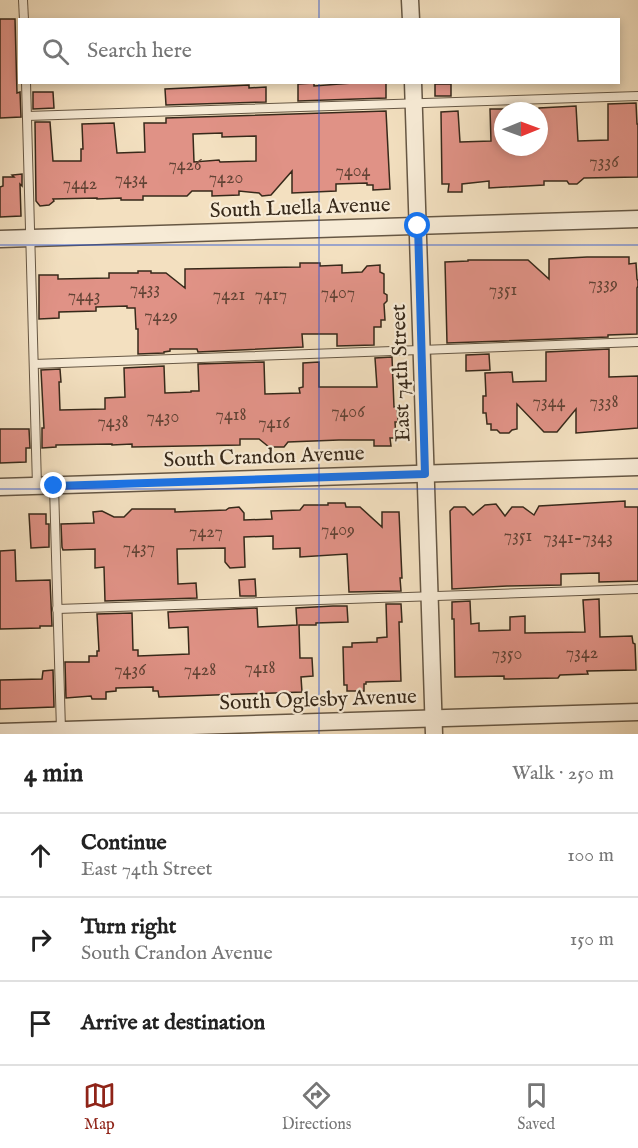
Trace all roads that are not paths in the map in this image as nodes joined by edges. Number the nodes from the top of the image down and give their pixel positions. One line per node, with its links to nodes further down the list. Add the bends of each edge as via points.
1 (23, 0): 3 (lane)
2 (410, 0): 4 (street)
3 (24, 18)
4 (411, 18)
5 (26, 84): 9 (lane)
6 (413, 84): 8 (street, East 74th Street)
7 (638, 96): 8 (lane)
8 (414, 104): 9 (lane); 11 (street, East 74th Street)
9 (27, 116): 12 (lane)
10 (638, 219): 11 (street, South Luella Avenue)
11 (418, 226): 12 (street, South Luella Avenue); 15 (street, East 74th Street)
12 (30, 238): 13 (street, South Luella Avenue); 16 (lane)
13 (0, 239)
14 (638, 342): 15 (lane)
15 (422, 349): 16 (lane); 18 (street, East 74th Street)
16 (34, 364): 19 (lane)
17 (638, 467): 18 (street, South Crandon Avenue)
18 (425, 474): 19 (street, South Crandon Avenue); 22 (street, East 74th Street)
19 (46, 486): 20 (street, South Crandon Avenue); 23 (lane)
20 (0, 488)
21 (638, 589): 22 (lane)
22 (429, 597): 23 (lane); 25 (street, East 74th Street)
23 (57, 609): 26 (lane)
24 (638, 712): 25 (street, South Oglesby Avenue)
25 (434, 726): 26 (street, South Oglesby Avenue)
26 (65, 731): 27 (street, South Oglesby Avenue)
27 (0, 732)

